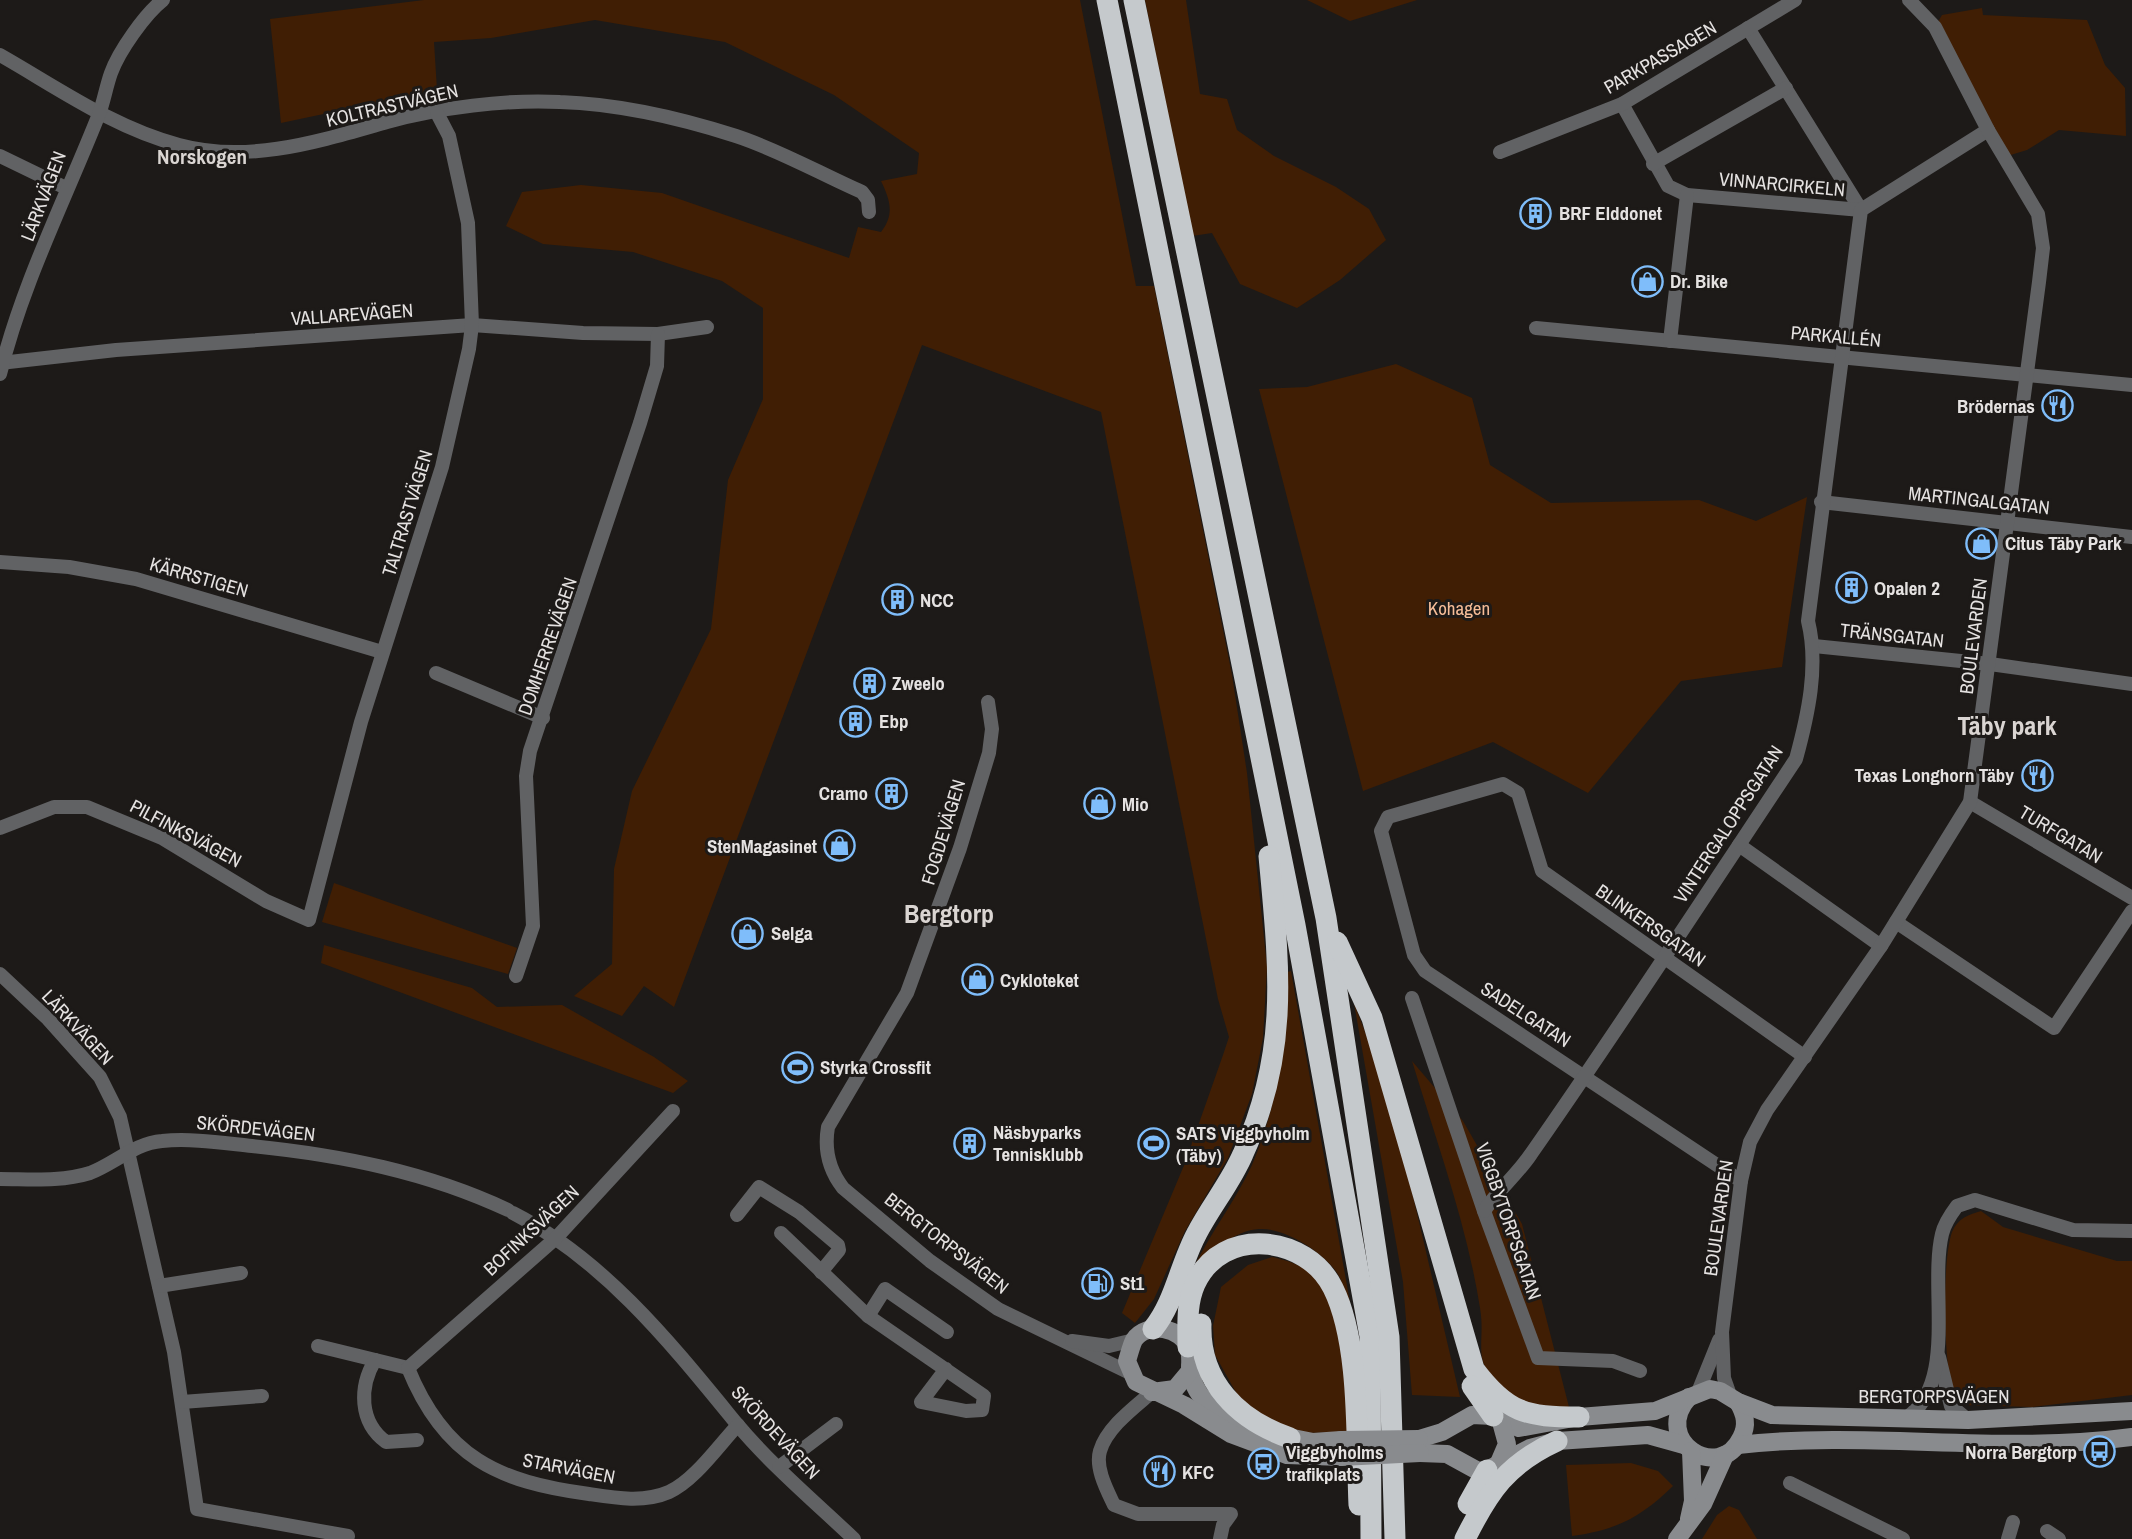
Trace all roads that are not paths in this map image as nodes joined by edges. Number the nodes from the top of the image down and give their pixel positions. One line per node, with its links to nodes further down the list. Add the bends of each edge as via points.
1 (163, 0): 10 (street, LÄRKVÄGEN, via 150,10 112,70)
2 (1107, 0): 32 (highway)
3 (1134, 0): 47 (highway)
4 (1795, 0): 6 (street, PARKPASSAGEN)
5 (1909, 0): 12 (street, BOULEVARDEN, via 1935,27)
6 (1748, 28): 8 (street, VINNARCIRKELN); 9 (street, PARKPASSAGEN)
7 (0, 55): 10 (street, KOLTRASTVÄGEN)
8 (1786, 88): 15 (street); 18 (street, VINNARCIRKELN)
9 (1622, 104): 13 (street, PARKPASSAGEN); 15 (street)
10 (99, 113): 11 (street, KOLTRASTVÄGEN, via 144,135 230,152 317,142); 16 (street, LÄRKVÄGEN)
11 (437, 113): 19 (street, KOLTRASTVÄGEN, via 559,102 635,110 738,137 862,192); 20 (street, TALTRASTVÄGEN, via 449,136 465,195)
12 (1988, 130): 18 (street); 27 (street, BOULEVARDEN, via 2038,214 2042,231)
13 (1500, 152)
14 (0, 156): 16 (street)
15 (1653, 164): 17 (street, via 1668,186)
16 (66, 188): 26 (street, LÄRKVÄGEN)
17 (1687, 194): 18 (street, VINNARCIRKELN); 24 (street)
18 (1861, 210): 25 (street, VINTERGALOPPSGATAN)
19 (869, 212)
20 (472, 325): 23 (street, VALLAREVÄGEN); 26 (street, VALLAREVÄGEN, via 134,348); 35 (street, TALTRASTVÄGEN, via 442,467)
21 (707, 327): 23 (street, VALLAREVÄGEN)
22 (1536, 328): 24 (street, PARKALLÉN)
23 (659, 334): 40 (street, DOMHERREVÄGEN, via 657,366 640,423)
24 (1670, 341): 25 (street, PARKALLÉN)
25 (1840, 356): 27 (street, PARKALLÉN); 29 (street, VINTERGALOPPSGATAN)
26 (1, 367)
27 (2026, 374): 28 (street, PARKALLÉN); 30 (street, BOULEVARDEN)
28 (2132, 385)
29 (1822, 502): 30 (street, MARTINGALGATAN); 34 (street, VINTERGALOPPSGATAN, via 1808,621)
30 (2006, 522): 31 (street, MARTINGALGATAN); 36 (street, BOULEVARDEN)
31 (2132, 537)
32 (1221, 554): 73 (highway, via 1269,852 1279,1029 1265,1101 1242,1157 1196,1234 1165,1315); 115 (highway, via 1370,1336)
33 (0, 562): 35 (street, KÄRRSTIGEN, via 136,579)
34 (1814, 646): 36 (street, TRÄNSGATAN); 44 (street, VINTERGALOPPSGATAN, via 1807,720 1796,759)
35 (382, 652): 48 (street, TALTRASTVÄGEN)
36 (1990, 664): 38 (street, TRÄNSGATAN); 42 (street, BOULEVARDEN)
37 (436, 673): 40 (street)
38 (2132, 684)
39 (989, 702): 59 (street, FOGDEVÄGEN, via 989,753 939,908 907,993 828,1127)
40 (542, 718): 53 (street, DOMHERREVÄGEN, via 526,776 533,926)
41 (1518, 793): 51 (street, BLINKERSGATAN, via 1542,871); 56 (street, SADELGATAN, via 1503,784 1388,817 1381,831 1414,955 1425,971)
42 (1970, 802): 45 (street, TURFGATAN); 49 (street, BOULEVARDEN)
43 (0, 828): 48 (street, PILFINKSVÄGEN, via 54,807 87,807 162,838 266,901)
44 (1739, 845): 50 (street); 51 (street, VINTERGALOPPSGATAN)
45 (2132, 898)
46 (2132, 911): 49 (street, via 2054,1028)
47 (1326, 918): 68 (highway, via 1372,1018); 116 (highway, via 1389,1337)
48 (309, 920)
49 (1896, 922): 50 (street, BOULEVARDEN)
50 (1881, 946): 55 (street, BOULEVARDEN)
51 (1664, 958): 55 (street, BLINKERSGATAN); 56 (street, VINTERGALOPPSGATAN)
52 (0, 974): 58 (street, LÄRKVÄGEN, via 100,1077 120,1117)
53 (516, 976)
54 (1412, 998): 62 (street, VIGGBYTORPSGATAN)
55 (1805, 1057): 61 (street, BOULEVARDEN, via 1750,1142)
56 (1586, 1075): 61 (street, SADELGATAN); 62 (street, VINTERGALOPPSGATAN, via 1517,1175)
57 (673, 1111): 66 (street, BOFINKSVÄGEN)
58 (127, 1154): 60 (street, SKÖRDEVÄGEN, via 67,1178); 66 (street, SKÖRDEVÄGEN, via 162,1141 311,1152 444,1183 511,1212); 71 (street, LÄRKVÄGEN)
59 (829, 1157): 76 (street, BERGTORPSVÄGEN, via 843,1188 930,1261 998,1309)
60 (0, 1179)
61 (1741, 1181): 75 (street, BOULEVARDEN)
62 (1484, 1211): 84 (street, VIGGBYTORPSGATAN, via 1538,1358 1613,1361)
63 (737, 1215): 69 (street, via 759,1187 799,1212 838,1245 839,1250)
64 (2132, 1231): 79 (street, via 2073,1230 1975,1200 1957,1206 1942,1232)
65 (781, 1233): 69 (street)
66 (556, 1238): 82 (street, BOFINKSVÄGEN); 97 (street, SKÖRDEVÄGEN, via 680,1353)
67 (1271, 1244): 80 (highway, via 1229,1250 1213,1260 1196,1283 1188,1310); 99 (highway, via 1244,1250 1213,1278 1202,1310 1200,1340 1218,1388 1235,1409 1263,1429); 114 (highway, via 1306,1256 1324,1272 1340,1305 1351,1358)
68 (1440, 1251): 92 (highway, via 1474,1369 1493,1395 1525,1414); 94 (highway, via 1466,1374)
69 (821, 1272): 72 (street)
70 (241, 1273): 71 (street)
71 (159, 1286): 90 (street, LÄRKVÄGEN)
72 (868, 1316): 74 (street, via 885,1289); 83 (street)
73 (1153, 1329): 77 (main road); 80 (main road, via 1174,1332)
74 (947, 1332)
75 (1722, 1332): 87 (street, BOULEVARDEN); 89 (street, BOULEVARDEN, via 1724,1378)
76 (1060, 1339): 77 (street, BERGTORPSVÄGEN, via 1109,1346); 85 (street, BERGTORPSVÄGEN)
77 (1134, 1340): 85 (main road, via 1127,1362)
78 (318, 1346): 81 (street)
79 (1937, 1349): 93 (street, via 1925,1403); 95 (street, via 1951,1406)
80 (1189, 1357): 86 (main road, via 1186,1378 1175,1388); 99 (main road, BERGTORPSVÄGEN, via 1192,1386 1206,1402 1252,1429)
81 (375, 1360): 82 (street); 100 (street, via 363,1391 370,1423 386,1442)
82 (408, 1368): 97 (street, STARVÄGEN, via 431,1416 450,1438 497,1472 565,1491 655,1498 686,1480)
83 (946, 1369)
84 (1640, 1371)
85 (1130, 1373): 86 (main road)
86 (1152, 1392): 104 (main road, BERGTORPSVÄGEN, via 1260,1447 1287,1455); 113 (street, via 1120,1421 1100,1451 1102,1477 1114,1505 1138,1514 1231,1514)
87 (1694, 1394): 89 (main road, BERGTORPSVÄGEN, via 1710,1389); 92 (main road, BERGTORPSVÄGEN, via 1655,1411); 103 (main road, via 1678,1415 1677,1426)
88 (262, 1396): 90 (street)
89 (1734, 1398): 93 (main road, BERGTORPSVÄGEN, via 1772,1415); 105 (main road, via 1745,1421)
90 (182, 1402): 111 (street, LÄRKVÄGEN, via 197,1509)
91 (2132, 1411): 95 (main road, BERGTORPSVÄGEN)
92 (1579, 1417): 94 (main road, BERGTORPSVÄGEN, via 1520,1428)
93 (1906, 1418): 95 (main road, BERGTORPSVÄGEN)
94 (1497, 1419): 102 (main road, BERGTORPSVÄGEN, via 1472,1415); 107 (main road, via 1507,1444)
95 (1968, 1420)
96 (836, 1424): 106 (street)
97 (738, 1425): 106 (street, SKÖRDEVÄGEN)
98 (2132, 1437): 105 (main road, via 2026,1446 1791,1439)
99 (1290, 1438): 104 (main road, BERGTORPSVÄGEN)
100 (417, 1440)
101 (1557, 1441): 103 (main road, via 1648,1435); 107 (main road, via 1530,1448); 118 (highway, via 1506,1472)
102 (1420, 1446): 104 (main road, BERGTORPSVÄGEN, bridge); 107 (main road, BERGTORPSVÄGEN, via 1478,1471)
103 (1687, 1448): 105 (main road, via 1713,1458); 110 (main road, via 1693,1501)
104 (1341, 1449)
105 (1731, 1450): 110 (main road)
106 (779, 1466): 112 (street, SKÖRDEVÄGEN)
107 (1492, 1467): 117 (highway, via 1471,1499)
108 (1790, 1483): 119 (street)
109 (2013, 1522): 120 (street)
110 (1682, 1534)
111 (348, 1536)
112 (854, 1539)
113 (1220, 1539)
114 (1361, 1539)
115 (1371, 1539)
116 (1395, 1539)
117 (1455, 1539)
118 (1465, 1539)
119 (1903, 1539)
120 (2008, 1539)

